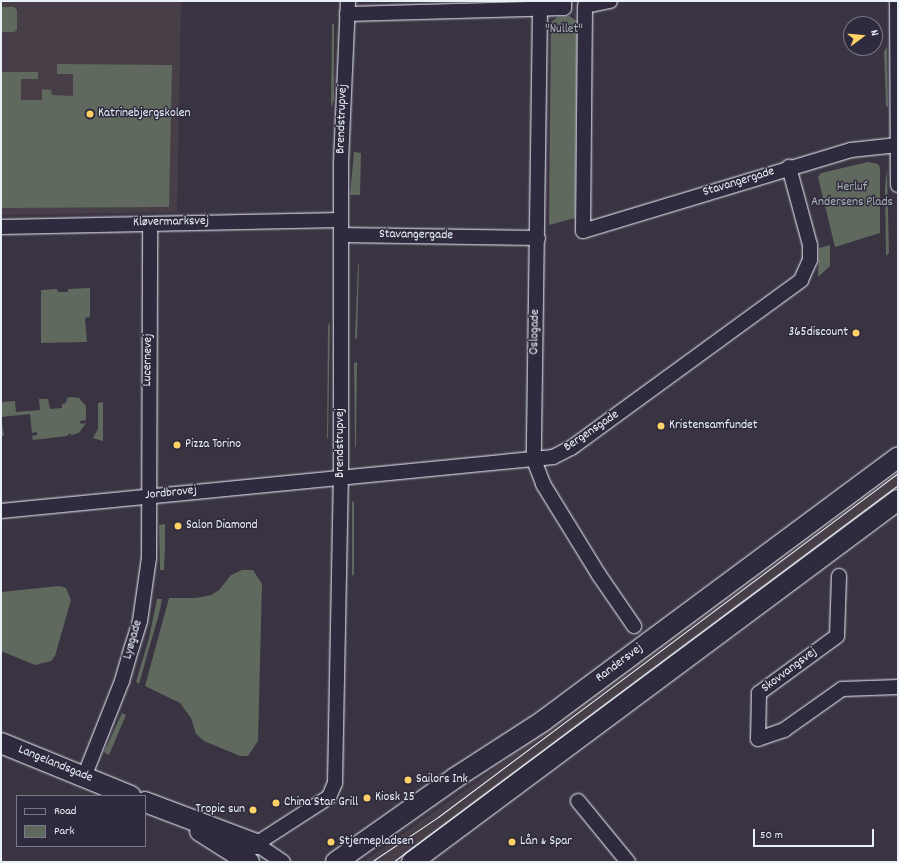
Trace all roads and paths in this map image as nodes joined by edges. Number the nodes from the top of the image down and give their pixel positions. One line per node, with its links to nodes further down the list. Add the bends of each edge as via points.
1 (610, 1): 8 (street, Stavangergade, via 585,6 583,231)
2 (897, 1): 6 (street)
3 (564, 5): 5 (street)
4 (348, 7): 5 (street); 10 (street, Brendstrupvej)
5 (540, 10): 14 (street, Oslogade)
6 (898, 55): 7 (street)
7 (898, 145): 8 (street, Stavangergade, via 851,150); 9 (street)
8 (789, 167): 16 (street, Bergensgade, via 810,245 810,260 801,280 572,448)
9 (898, 185)
10 (341, 220): 11 (street, Kløvermarksvej); 13 (street, Brendstrupvej)
11 (150, 224): 12 (street, Kløvermarksvej); 18 (street, Lucernevej)
12 (1, 227)
13 (341, 235): 14 (street, Stavangergade); 17 (street, Brendstrupvej)
14 (538, 238): 16 (street, Oslogade)
15 (898, 457): 31 (street, Randersvej, via 543,721)
16 (534, 460): 17 (street, Bergensgade); 22 (street, Oslogade, via 543,484)
17 (341, 478): 18 (street, Jordbrovej); 29 (street, Brendstrupvej, via 334,791 323,802)
18 (148, 496): 20 (street, Jordbrovej); 25 (street, Lyøgade, via 149,558 140,621 122,681)
19 (898, 500): 32 (street)
20 (1, 511)
21 (839, 576): 23 (street, Skovvangsvej, via 837,636 759,693 758,739 784,730 842,689)
22 (634, 626)
23 (898, 687)
24 (1, 743): 25 (street, Langelandsgade)
25 (84, 777): 26 (street, Langelandsgade)
26 (129, 795)
27 (578, 801): 33 (street)
28 (146, 802): 29 (street)
29 (252, 853): 30 (street)
30 (283, 862)
31 (336, 862)
32 (412, 862)
33 (628, 862)

